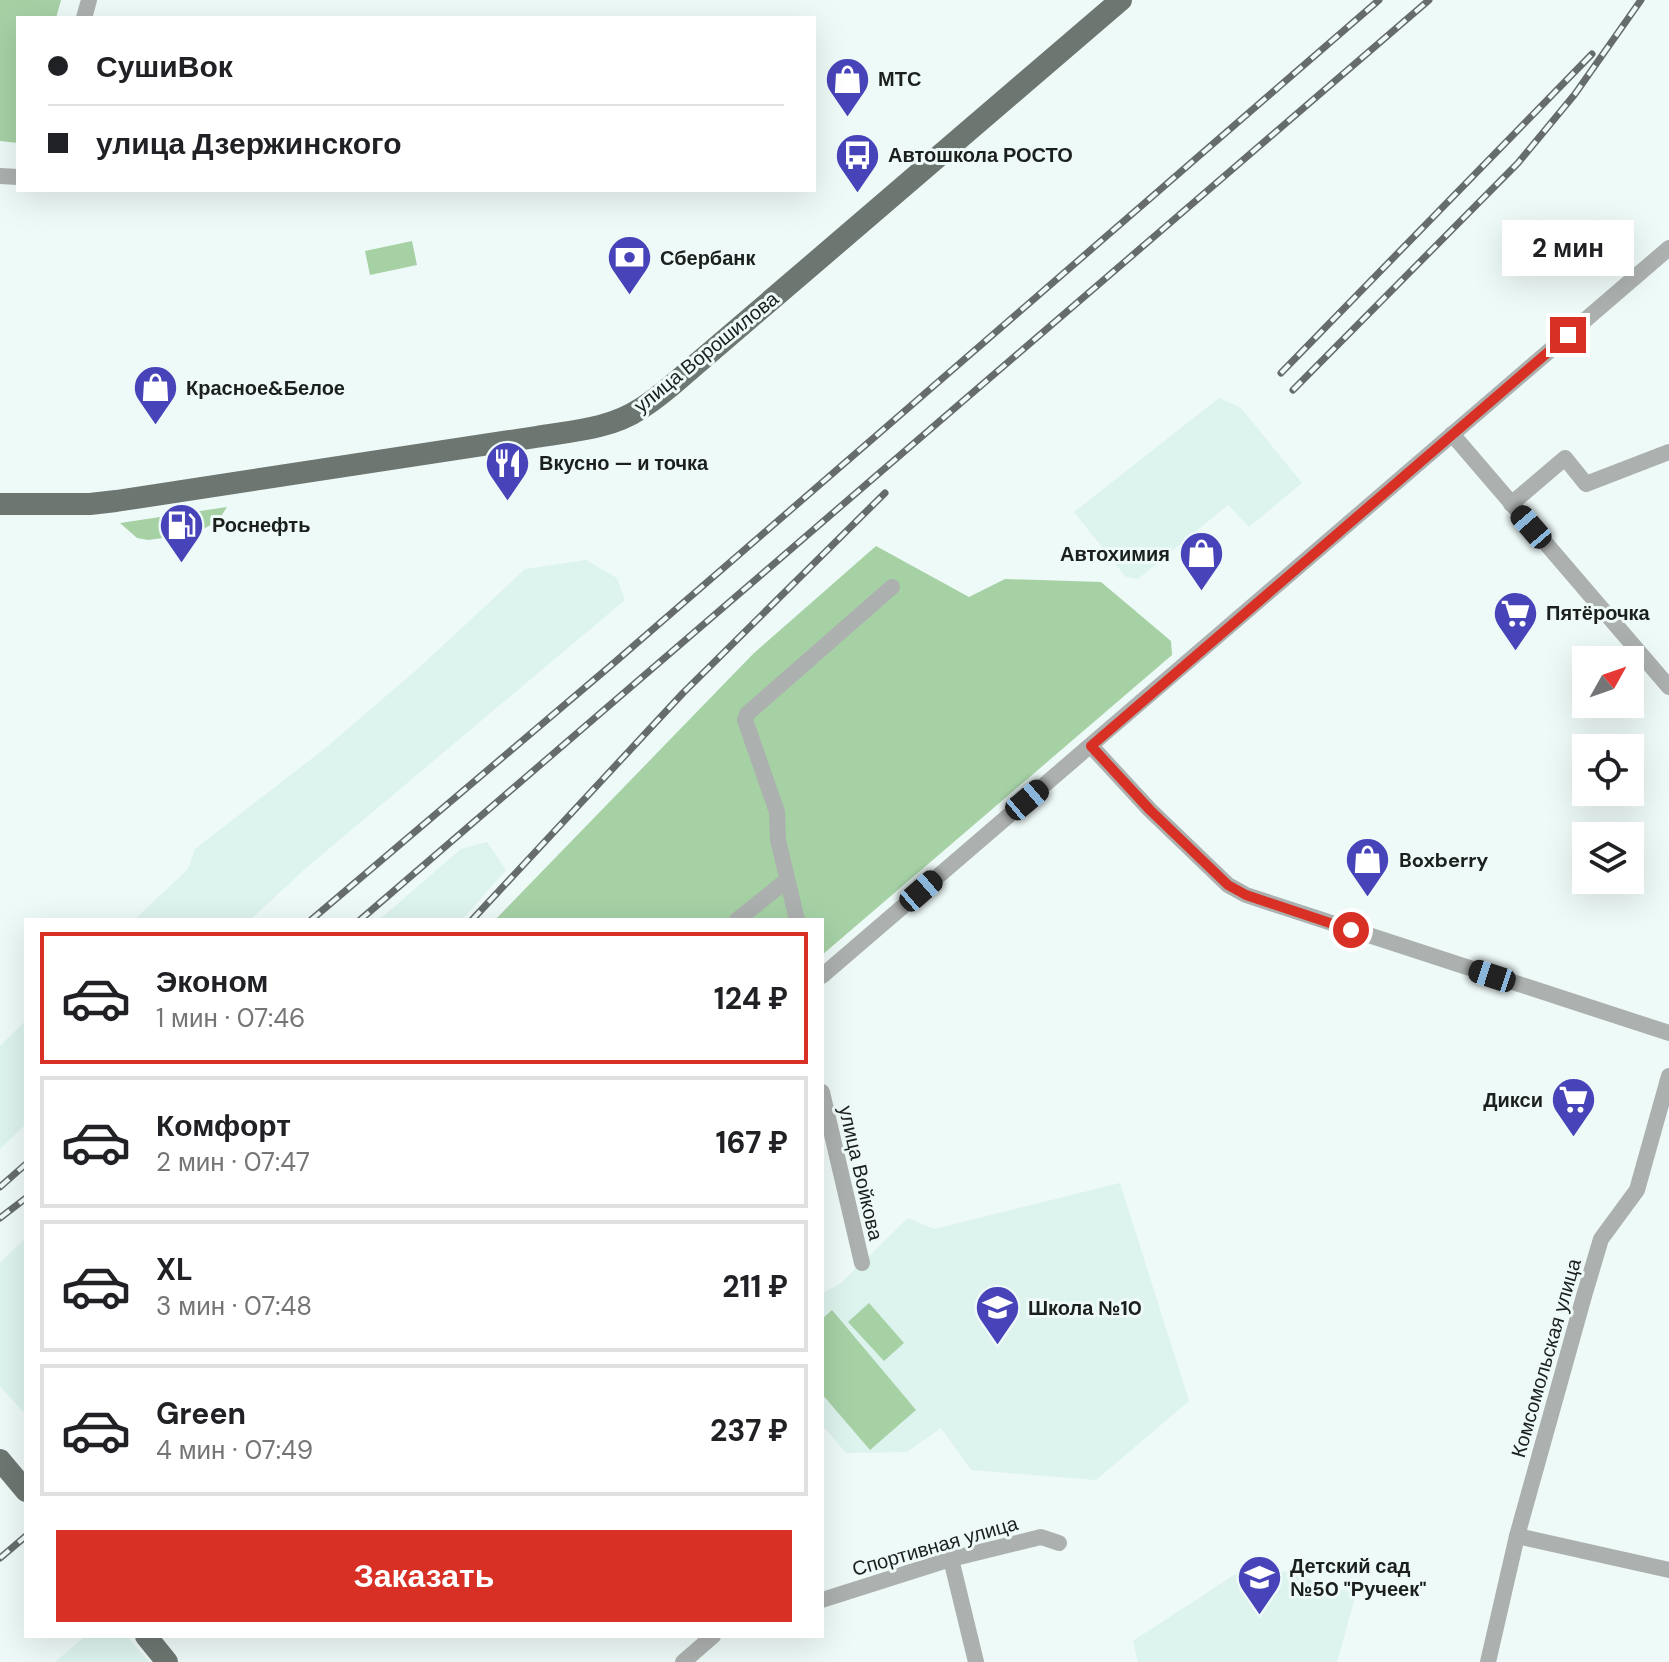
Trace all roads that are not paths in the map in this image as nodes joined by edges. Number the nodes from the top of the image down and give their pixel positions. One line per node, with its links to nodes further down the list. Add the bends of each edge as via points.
1 (1121, 0): 5 (main road, улица Ворошилова, via 700,361 641,409 619,420 103,503)
2 (1669, 248): 3 (street)
3 (1452, 434): 6 (street); 9 (street)
4 (1669, 452): 6 (street, via 1586,484 1565,458)
5 (0, 504)
6 (1511, 504): 8 (street)
7 (892, 587): 10 (street, via 747,714 777,812)
8 (1669, 687)
9 (1091, 746): 13 (street); 14 (street, via 1161,821 1228,885 1246,895)
10 (787, 880): 11 (street); 12 (street)
11 (740, 918)
12 (796, 918)
13 (824, 974)
14 (1669, 1033)
15 (1669, 1076): 20 (street, Комсомольская улица, via 1637,1190 1601,1239)
16 (824, 1101): 17 (street, улица Войкова)
17 (862, 1263)
18 (0, 1460): 19 (main road)
19 (24, 1489)
20 (1517, 1536): 23 (street); 30 (street, Комсомольская улица)
21 (1059, 1543): 22 (street, Спортивная улица, via 1041,1537)
22 (951, 1559): 24 (street, Спортивная улица); 29 (street)
23 (1669, 1570)
24 (824, 1599)
25 (148, 1638): 27 (main road)
26 (711, 1638): 28 (street)
27 (167, 1662)
28 (683, 1662)
29 (976, 1662)
30 (1488, 1662)

